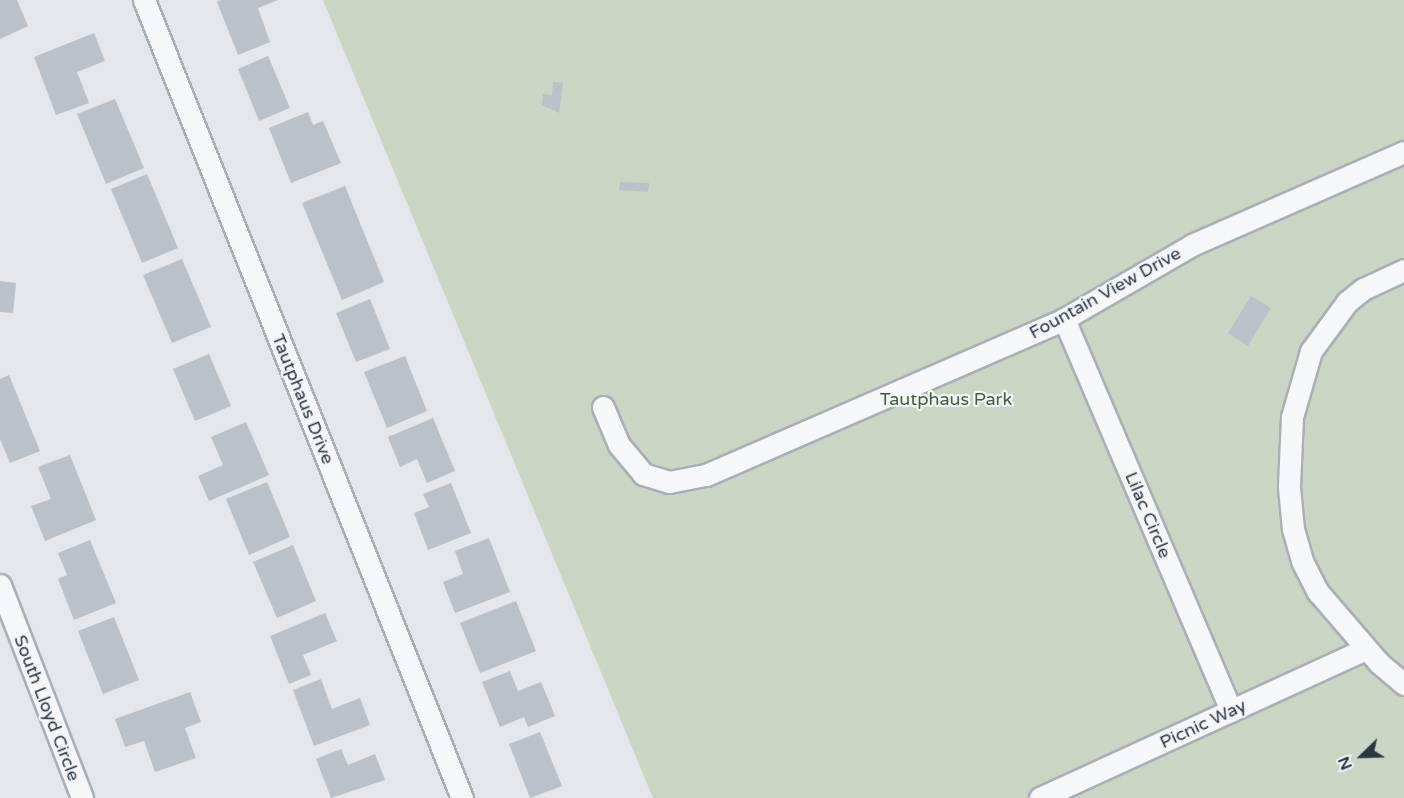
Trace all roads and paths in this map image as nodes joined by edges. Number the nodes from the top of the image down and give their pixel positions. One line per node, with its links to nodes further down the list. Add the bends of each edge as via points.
1 (144, 0): 11 (street, Tautphaus Drive)
2 (1404, 152): 4 (street, Fountain View Drive, via 1192,245)
3 (1404, 270): 7 (street, via 1364,289 1333,319 1311,351 1292,417 1288,487 1302,561 1318,592)
4 (1065, 319): 5 (street, Fountain View Drive, via 706,475 669,482 643,474 619,444); 9 (street, Lilac Circle)
5 (603, 407)
6 (0, 585): 10 (street, South Lloyd Circle)
7 (1366, 649): 8 (street); 9 (street, Picnic Way)
8 (1404, 684)
9 (1231, 711): 12 (street, Picnic Way)
10 (82, 798)
11 (462, 798)
12 (1040, 798)

